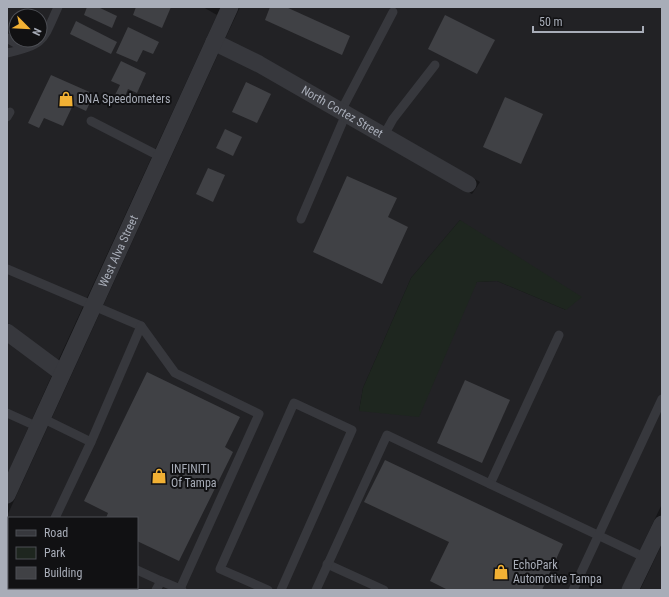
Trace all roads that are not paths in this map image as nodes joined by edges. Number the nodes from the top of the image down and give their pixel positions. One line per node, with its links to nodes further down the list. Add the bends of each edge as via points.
1 (58, 7): 4 (lane)
2 (225, 9): 5 (street, West Alva Street)
3 (393, 12): 9 (lane)
4 (48, 28)
5 (214, 42): 9 (street, North Cortez Street); 12 (street, West Alva Street)
6 (24, 48): 7 (lane)
7 (7, 53)
8 (435, 65): 11 (lane, via 393,119)
9 (344, 112): 11 (street, North Cortez Street); 14 (lane)
10 (91, 121): 12 (lane)
11 (384, 135): 13 (street, North Cortez Street)
12 (161, 157): 16 (street, West Alva Street)
13 (468, 184)
14 (301, 218)
15 (7, 269): 16 (lane)
16 (93, 305): 17 (lane); 20 (street, West Alva Street)
17 (141, 326): 24 (lane); 35 (lane, via 175,373 259,414)
18 (7, 332): 20 (street)
19 (559, 335): 25 (lane)
20 (62, 373): 23 (street, West Alva Street)
21 (662, 399): 29 (lane)
22 (7, 413): 23 (lane)
23 (40, 423): 24 (lane); 26 (street, West Alva Street)
24 (91, 442): 27 (lane)
25 (490, 484): 29 (lane); 31 (lane, via 387,435)
26 (7, 495)
27 (55, 517)
28 (661, 529): 30 (street)
29 (598, 536): 30 (lane); 40 (lane)
30 (646, 558): 41 (street)
31 (327, 564): 38 (lane); 39 (lane)
32 (138, 570): 33 (lane)
33 (161, 581): 34 (lane); 35 (lane)
34 (156, 590)
35 (181, 590)
36 (268, 590): 37 (lane, via 220,570 294,403 352,430)
37 (282, 590)
38 (316, 590)
39 (384, 590)
40 (573, 590)
41 (630, 590)

